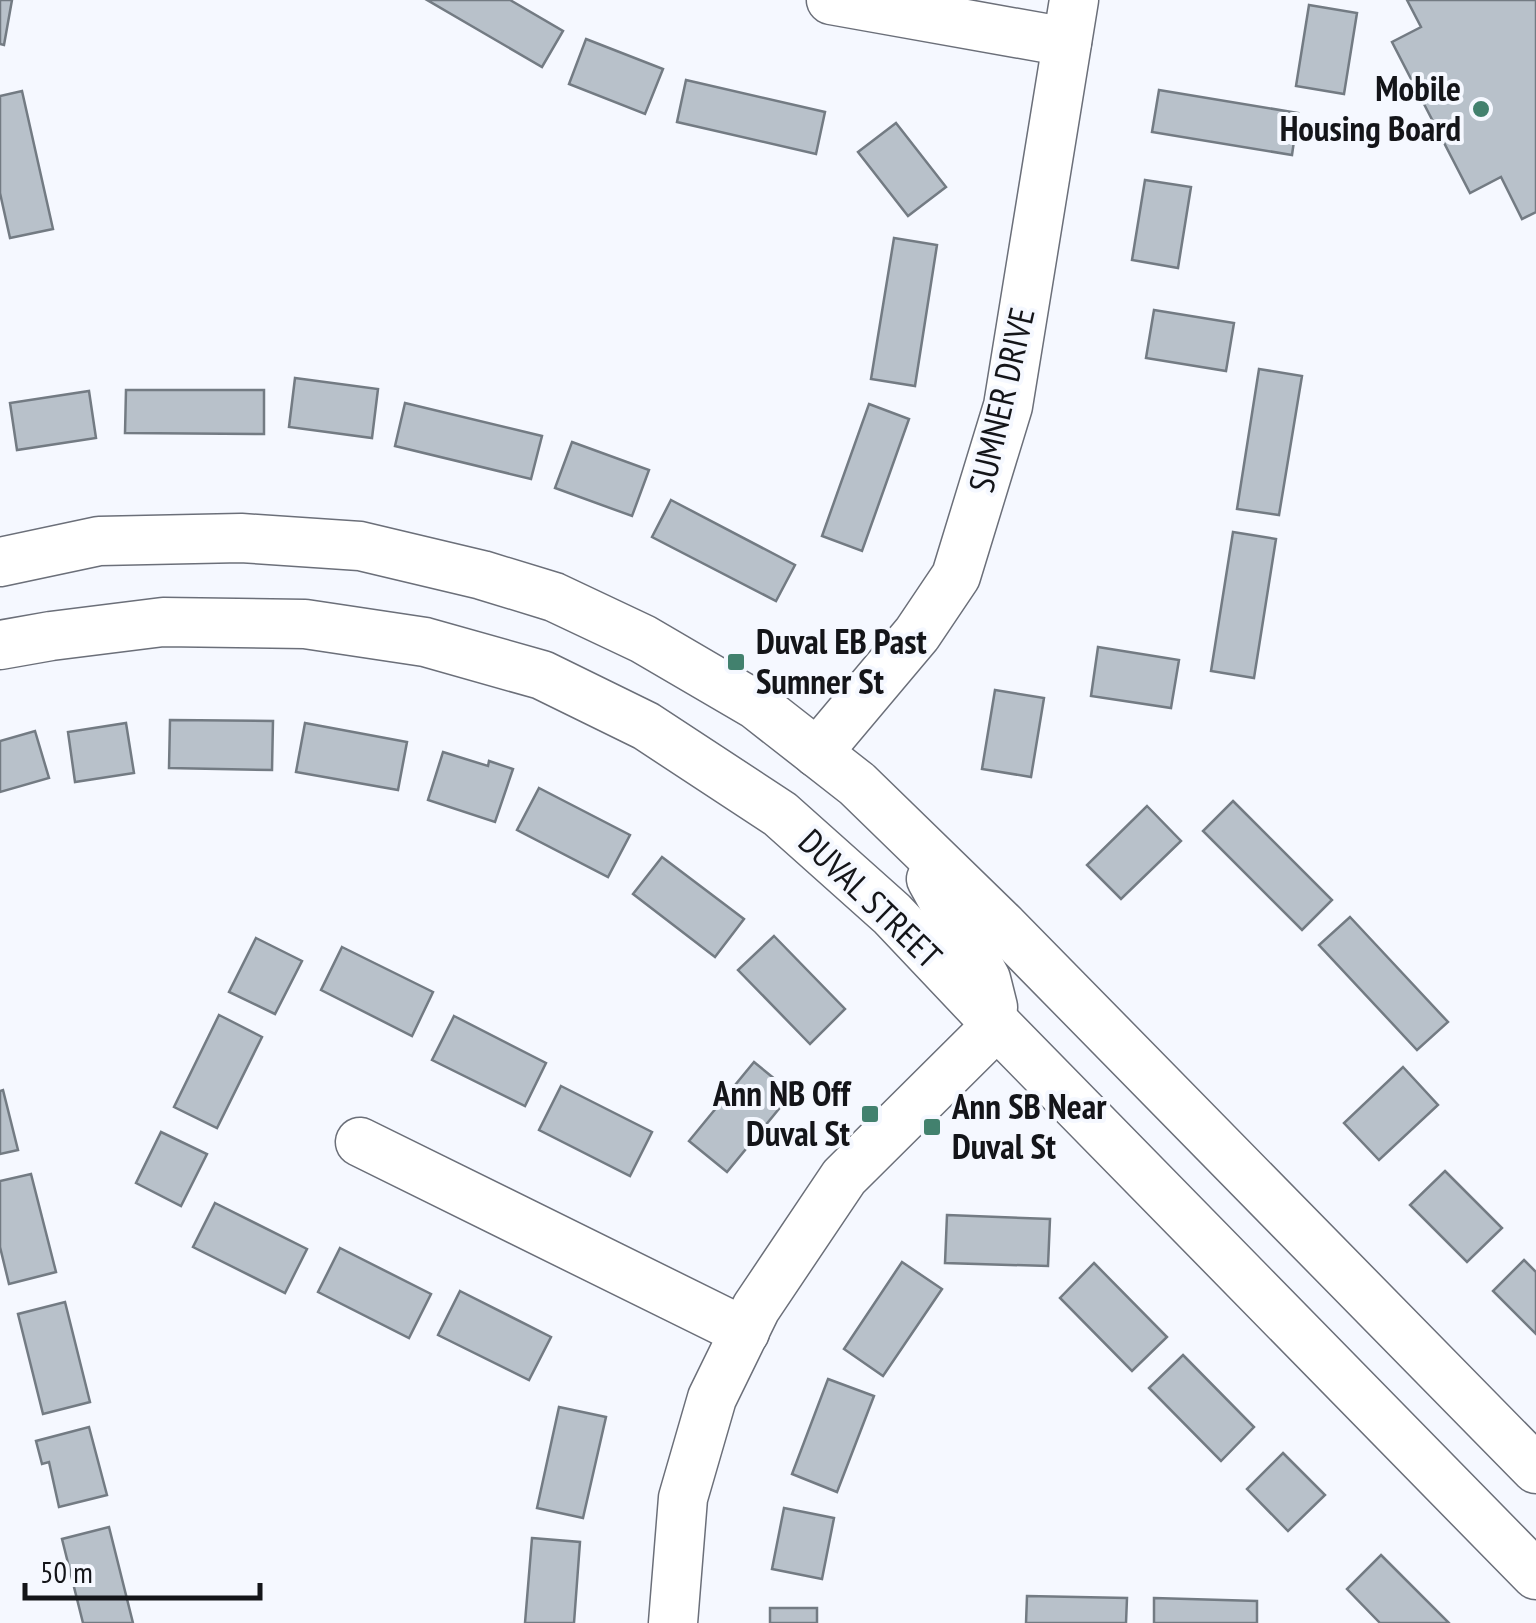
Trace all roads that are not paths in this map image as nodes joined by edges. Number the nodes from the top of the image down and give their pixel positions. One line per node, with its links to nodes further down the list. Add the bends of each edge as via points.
1 (831, 0): 2 (street)
2 (1071, 21): 5 (street, SUMNER DRIVE, via 1008,406 956,576)
3 (0, 562): 5 (street, DUVAL STREET, via 99,540 242,538 360,546 554,597 756,705)
4 (0, 644): 7 (street, DUVAL STREET, via 163,622 305,624 424,642 542,675 646,726 780,814 892,914)
5 (817, 754): 6 (street, DUVAL STREET)
6 (912, 837): 7 (street, via 986,979); 10 (street, DUVAL STREET)
7 (997, 1025): 9 (street, via 844,1177); 11 (street, DUVAL STREET)
8 (360, 1142): 9 (street)
9 (744, 1332): 12 (street, via 712,1398 682,1498)
10 (1536, 1470)
11 (1536, 1575)
12 (673, 1623)

